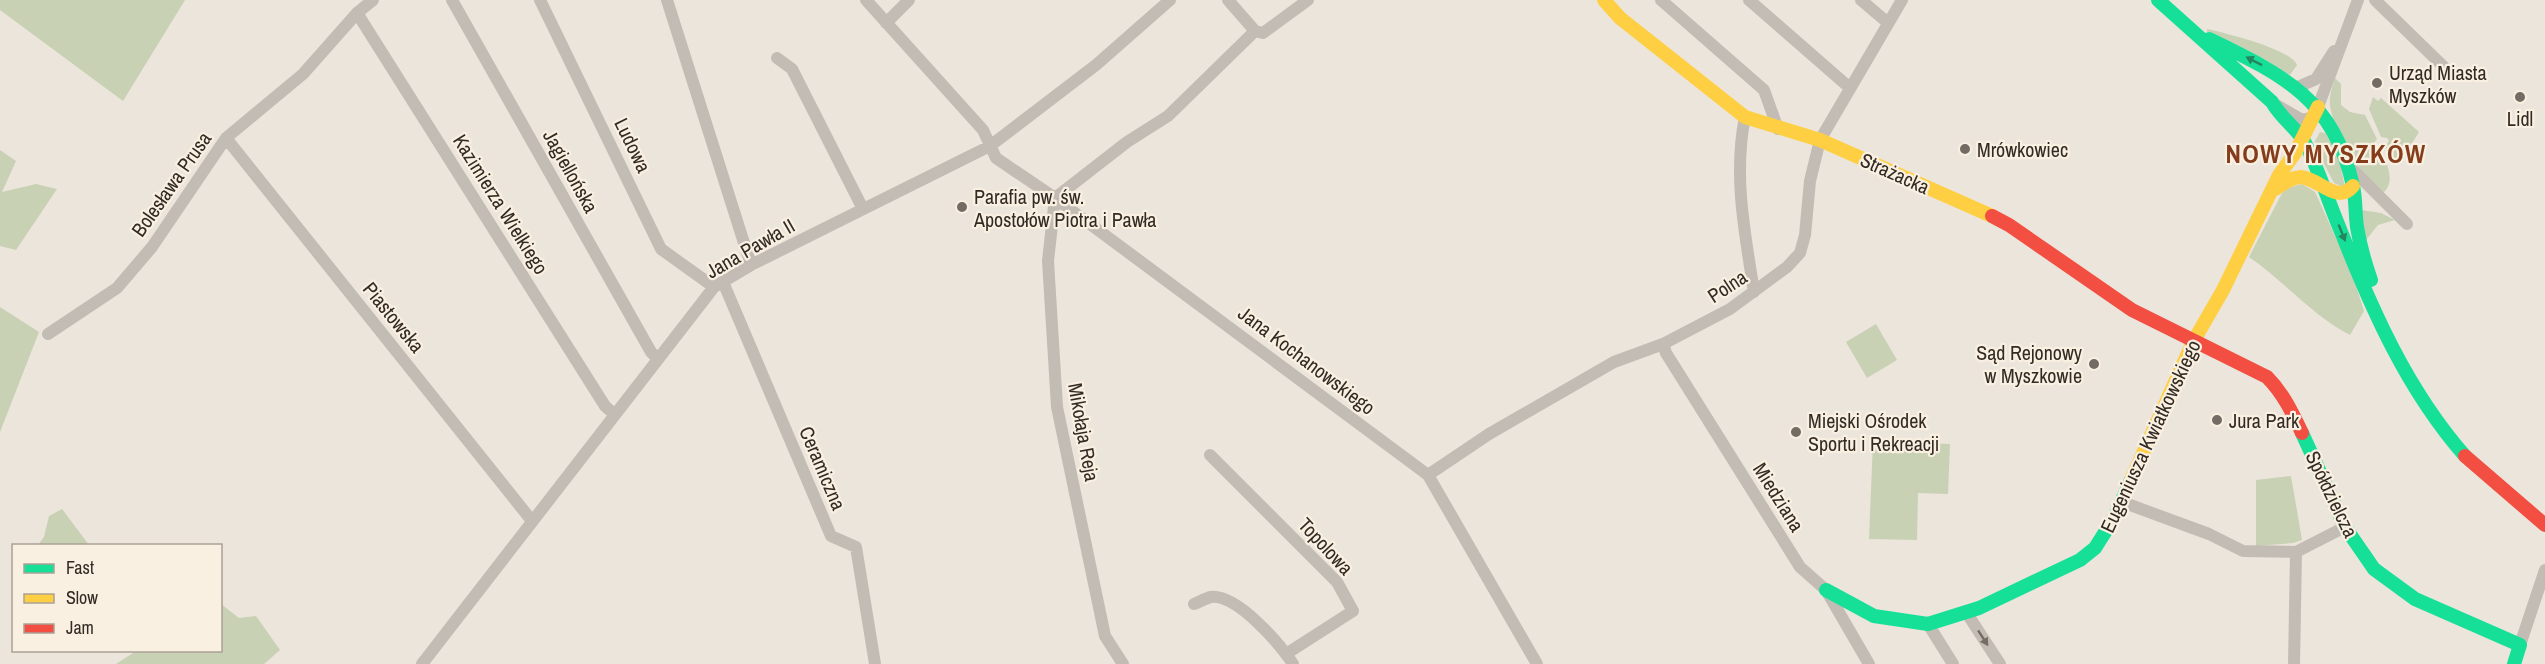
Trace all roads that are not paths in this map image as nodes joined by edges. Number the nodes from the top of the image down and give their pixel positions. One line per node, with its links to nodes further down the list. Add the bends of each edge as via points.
1 (373, 0): 18 (street, Bolesława Prusa)
2 (452, 0): 50 (street, Jagiellońska, via 599,263)
3 (540, 0): 44 (street, Ludowa, via 661,249)
4 (667, 0): 43 (street)
5 (866, 0): 19 (street, Jana Kochanowskiego)
6 (909, 0): 19 (street)
7 (1170, 0): 35 (street, Jana Pawła II, via 1096,65)
8 (1228, 0): 22 (street)
9 (1308, 0): 22 (street, via 1263,33)
10 (1604, 0): 30 (street, Strażacka, via 1620,18)
11 (1661, 0): 31 (street, via 1764,90)
12 (1749, 0): 27 (street)
13 (1862, 0): 20 (street)
14 (1902, 0): 20 (street, Polna)
15 (2158, 0): 21 (street)
16 (2358, 0): 23 (street)
17 (2375, 0): 25 (street)
18 (357, 13): 32 (street, Bolesława Prusa, via 303,74); 51 (street, Kazimierza Wielkiego, via 605,406)
19 (886, 23): 35 (street, Jana Kochanowskiego, via 983,130)
20 (1888, 23): 27 (street, Polna)
21 (2192, 30): 26 (street, one-way to 21); 28 (street)
22 (1255, 31): 40 (street, via 1168,116 1127,142)
23 (2342, 40): 26 (street, via 2316,79); 29 (street)
24 (777, 58): 41 (street, via 792,69)
25 (2444, 67)
26 (2298, 87): 29 (street)
27 (1850, 88): 34 (street, Polna)
28 (2272, 102): 29 (street, via 2302,120); 33 (street)
29 (2316, 112): 33 (street, Eugeniusza Kwiatkowskiego); 36 (street, via 2337,135)
30 (1745, 117): 31 (street, Strażacka); 45 (street, via 1739,146 1739,188)
31 (1778, 129): 34 (street, Strażacka)
32 (226, 138): 47 (street, Bolesława Prusa, via 152,247 117,288); 55 (street, Piastowska)
33 (2303, 139): 38 (street); 39 (street, Eugeniusza Kwiatkowskiego)
34 (1820, 140): 45 (street, Polna, via 1800,252 1788,267); 48 (street, Strażacka, via 2009,225 2101,290)
35 (990, 146): 40 (street, Jana Kochanowskiego, via 996,158); 41 (street, Jana Pawła II)
36 (2349, 165): 37 (street); 42 (street)
37 (2354, 186): 38 (street, via 2343,194); 46 (street, via 2360,244)
38 (2324, 188): 39 (street, via 2299,176); 46 (street, one-way to 46)
39 (2273, 190): 48 (street, Eugeniusza Kwiatkowskiego)
40 (1055, 198): 53 (street, Jana Kochanowskiego); 68 (street, Mikołaja Reja, via 1048,261 1057,407 1105,636)
41 (863, 209): 43 (street, Jana Pawła II)
42 (2407, 224)
43 (751, 265): 44 (street, Jana Pawła II)
44 (719, 285): 50 (street, Jana Pawła II); 67 (street, Ceramiczna, via 831,536 856,547)
45 (1754, 292): 49 (street, Polna, via 1722,314)
46 (2385, 333): 56 (street, via 2441,429 2472,464)
47 (48, 334)
48 (2193, 342): 54 (street, Eugeniusza Kwiatkowskiego); 57 (street, Spółdzielcza, via 2253,369 2278,388 2291,408)
49 (1662, 344): 53 (street, Polna, via 1614,362 1489,434); 60 (street, Miedziana, via 1800,567)
50 (657, 358): 51 (street, Jana Pawła II)
51 (614, 414): 55 (street, Jana Pawła II)
52 (1210, 455): 65 (street, Topolowa, via 1337,582 1353,611)
53 (1428, 475): 69 (street, Jana Kochanowskiego)
54 (2122, 502): 58 (street, via 2243,551); 62 (street, Eugeniusza Kwiatkowskiego, via 2102,540 2088,554)
55 (531, 521): 66 (street, Jana Pawła II)
56 (2545, 525)
57 (2345, 527): 58 (street); 64 (street, Spółdzielcza, via 2374,569 2415,599)
58 (2296, 552): 73 (street)
59 (2545, 570): 64 (street)
60 (1826, 590): 63 (street, Eugeniusza Kwiatkowskiego, via 1874,616); 70 (street, Miedziana)
61 (1194, 604): 65 (street, Topolowa, via 1212,597 1235,603)
62 (1966, 612): 63 (street, Eugeniusza Kwiatkowskiego); 72 (street, one-way to 72)
63 (1928, 624): 71 (street)
64 (2520, 645): 74 (street)
65 (1290, 659)
66 (422, 664)
67 (875, 664)
68 (1123, 664)
69 (1538, 664)
70 (1869, 664)
71 (1953, 664)
72 (2000, 664)
73 (2294, 664)
74 (2514, 664)

